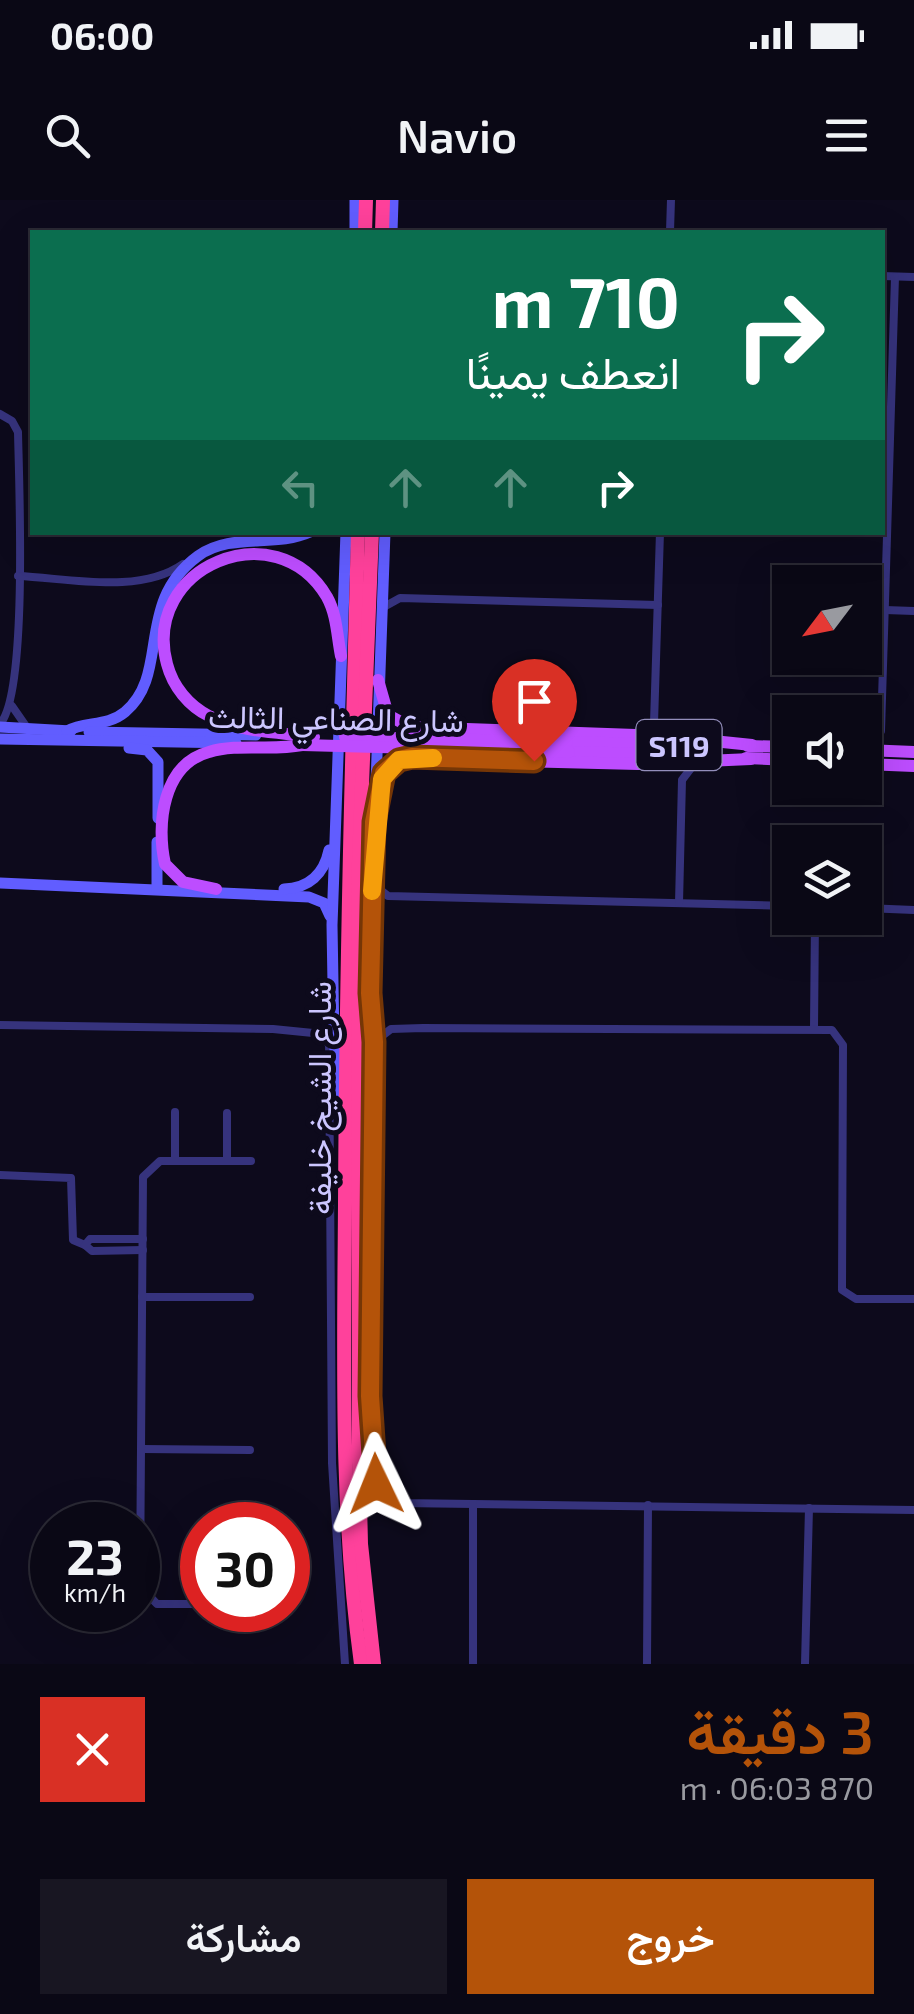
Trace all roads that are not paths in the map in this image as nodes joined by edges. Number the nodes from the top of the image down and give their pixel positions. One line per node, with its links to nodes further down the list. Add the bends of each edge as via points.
1 (355, 200): 6 (main road)
2 (366, 200): 7 (highway)
3 (383, 200): 8 (highway)
4 (392, 200): 9 (main road)
5 (672, 200): 10 (street)
6 (354, 230)
7 (365, 230)
8 (382, 230)
9 (392, 230)
10 (670, 230)
11 (885, 276): 12 (street)
12 (895, 276): 13 (street); 27 (street)
13 (914, 277)
14 (0, 414): 22 (street, via 18,432)
15 (300, 535): 21 (main road, via 222,545)
16 (346, 535): 29 (main road)
17 (358, 535): 81 (highway, شارع الشيخ خليفة)
18 (372, 535): 82 (highway, شارع الشيخ خليفة, via 358,886)
19 (385, 535): 23 (main road)
20 (660, 535): 25 (street)
21 (196, 558): 22 (street, via 143,580); 36 (main road, via 162,599 146,681 134,704 106,722)
22 (18, 576): 32 (street)
23 (382, 585): 24 (street); 26 (main road)
24 (400, 598): 25 (street); 26 (street)
25 (658, 605): 33 (street)
26 (382, 608): 30 (main road)
27 (885, 610): 28 (street); 31 (street)
28 (914, 611)
29 (342, 656): 39 (main road, via 328,600 302,570 252,553 204,565 172,604 166,659 190,702); 53 (main road)
30 (378, 680): 37 (main road, via 384,710 404,726); 54 (main road)
31 (882, 701)
32 (12, 706): 34 (street); 35 (street)
33 (654, 723): 37 (street); 38 (street)
34 (0, 726): 35 (main road, شارع الصناعي الثالث)
35 (28, 729): 36 (main road, شارع الصناعي الثالث)
36 (67, 731): 39 (main road, شارع الصناعي الثالث)
37 (640, 735): 38 (main road)
38 (664, 736): 45 (main road)
39 (242, 738): 41 (main road, شارع الصناعي الثالث); 42 (main road, شارع الصناعي الثالث / S119, bridge, via 302,745); 42 (main road, شارع الصناعي الثالث / S119, bridge, via 439,736); 60 (main road, via 192,760 166,798 168,870 187,884)
40 (0, 739): 41 (main road, شارع الصناعي الثالث)
41 (101, 740): 55 (main road, via 147,750 158,762)
42 (568, 747): 45 (main road, شارع الصناعي الثالث / S119)
43 (772, 749): 45 (main road, شارع الصناعي الثالث / S119)
44 (882, 751): 46 (main road)
45 (751, 752): 47 (main road, شارع الصناعي الثالث / S119); 48 (main road)
46 (914, 752)
47 (772, 756)
48 (695, 762): 49 (main road); 52 (street)
49 (666, 764): 52 (street); 54 (main road, via 405,758 382,779)
50 (882, 765): 51 (main road)
51 (914, 766)
52 (682, 780): 62 (street)
53 (334, 822): 60 (main road, via 325,865 309,884); 67 (main road)
54 (374, 822): 56 (main road)
55 (156, 868): 58 (main road); 59 (main road)
56 (372, 882): 61 (street); 66 (main road)
57 (0, 883): 58 (main road)
58 (141, 889): 59 (main road)
59 (161, 889): 60 (main road); 67 (main road, via 313,897 326,906)
60 (216, 889)
61 (388, 896): 62 (street); 66 (street)
62 (679, 903): 63 (street)
63 (772, 906)
64 (882, 909): 65 (street)
65 (914, 910)
66 (372, 913): 70 (main road)
67 (332, 925): 69 (main road)
68 (815, 935): 74 (street)
69 (334, 977): 72 (street); 81 (main road)
70 (370, 993): 71 (street); 82 (main road)
71 (374, 1018): 75 (street); 77 (street)
72 (328, 1020): 76 (street); 78 (street)
73 (0, 1026): 76 (street)
74 (814, 1028): 75 (street); 96 (street, via 836,1032 844,1045 842,1290 856,1300)
75 (390, 1029): 77 (street)
76 (306, 1032): 78 (street)
77 (374, 1042): 93 (street)
78 (328, 1043): 97 (street)
79 (174, 1112): 83 (street)
80 (227, 1114): 84 (street)
81 (345, 1116): 97 (highway, شارع الشيخ خليفة)
82 (359, 1138): 92 (highway, شارع الشيخ خليفة)
83 (175, 1161): 84 (street); 88 (street, via 155,1162 144,1174)
84 (227, 1161): 85 (street)
85 (251, 1161)
86 (0, 1175): 89 (street, via 68,1176 72,1240)
87 (116, 1239): 88 (street); 89 (street, via 90,1238); 90 (street)
88 (143, 1239): 91 (street)
89 (86, 1244): 90 (street, via 90,1250)
90 (116, 1250): 91 (street)
91 (143, 1250): 94 (street)
92 (359, 1259): 93 (highway); 105 (highway, شارع الشيخ خليفة)
93 (370, 1272): 101 (street, via 370,1396 380,1494 400,1503)
94 (142, 1297): 95 (street); 98 (street)
95 (250, 1297)
96 (914, 1298)
97 (338, 1394): 105 (highway, شارع الشيخ خليفة); 106 (street)
98 (142, 1448): 99 (street); 100 (street)
99 (250, 1450)
100 (141, 1502)
101 (473, 1504): 102 (street); 109 (street)
102 (648, 1506): 103 (street); 110 (street)
103 (809, 1508): 104 (street); 111 (street)
104 (914, 1510)
105 (361, 1620): 106 (highway); 107 (highway, شارع الشيخ خليفة); 108 (highway)
106 (349, 1664)
107 (361, 1664)
108 (378, 1664)
109 (473, 1664)
110 (647, 1664)
111 (805, 1664)

